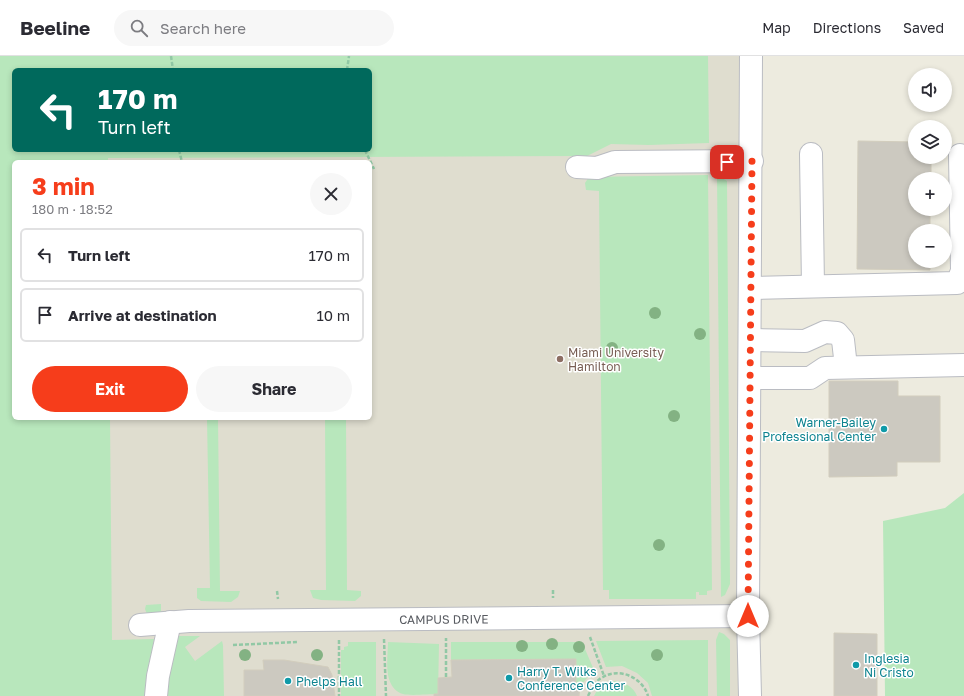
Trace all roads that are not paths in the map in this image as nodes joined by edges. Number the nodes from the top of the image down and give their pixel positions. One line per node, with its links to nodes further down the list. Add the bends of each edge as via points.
1 (751, 56): 4 (street)
2 (811, 154): 6 (street)
3 (960, 155): 6 (street, via 962,271 957,283)
4 (752, 161): 5 (street, via 615,162 597,168); 7 (street)
5 (577, 166)
6 (813, 286): 7 (street)
7 (750, 288): 8 (street)
8 (750, 340): 10 (street, via 805,341 825,332 837,333 843,340); 11 (street)
9 (964, 365): 10 (street)
10 (846, 367): 11 (street, via 825,368 810,378)
11 (750, 378): 12 (street)
12 (748, 616): 13 (street, CAMPUS DRIVE); 16 (street)
13 (170, 622): 14 (street, CAMPUS DRIVE); 15 (street)
14 (140, 625)
15 (156, 696)
16 (750, 696)

